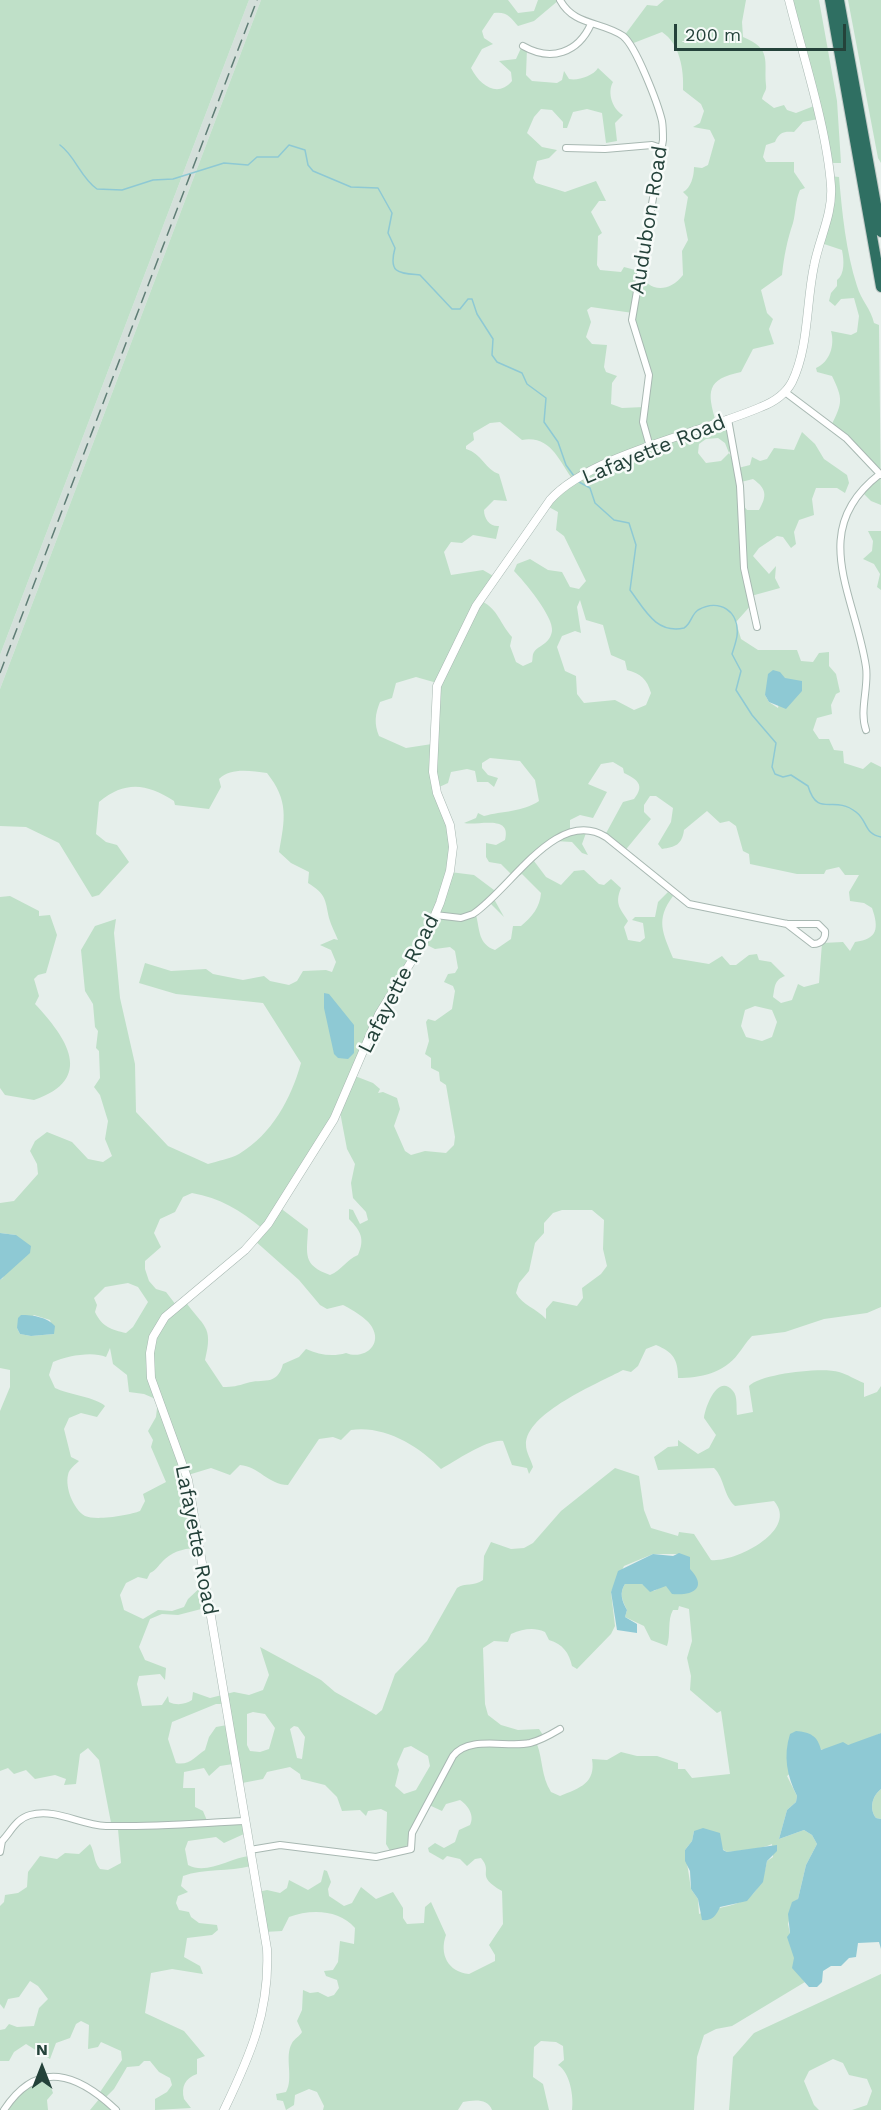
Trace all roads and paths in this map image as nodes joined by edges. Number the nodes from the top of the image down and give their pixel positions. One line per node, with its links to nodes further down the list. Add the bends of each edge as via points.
1 (560, 0): 5 (street, Audubon Road, via 574,17)
2 (789, 0): 11 (street, via 828,165 831,195 814,265 799,361)
3 (830, 0): 10 (highway)
4 (839, 0): 9 (highway)
5 (591, 24): 6 (street, via 581,42 565,52 533,52); 7 (street, Audubon Road, via 613,31 630,44 662,122)
6 (523, 46)
7 (661, 147): 8 (street); 13 (street, Audubon Road, via 633,320 649,375 643,422)
8 (566, 148)
9 (881, 232)
10 (881, 287)
11 (785, 392): 12 (street, Lafayette Road, via 774,401); 14 (street, via 846,438)
12 (728, 419): 13 (street, Lafayette Road); 15 (street, via 741,486 744,568)
13 (650, 447): 17 (street, Lafayette Road, via 598,468 550,500 476,606 437,686 433,772 453,847 450,871)
14 (881, 474): 16 (street, via 851,504 841,525 839,548 866,666)
15 (757, 627)
16 (866, 730)
17 (435, 915): 18 (street, via 461,918 473,914 552,841 580,828 606,837 689,904); 20 (street, Lafayette Road, via 424,941 379,1014 334,1119 270,1222 245,1250 170,1312 153,1337 151,1378 188,1480)
18 (788, 924): 18 (street, via 818,924 825,931 825,938 817,944 810,943)
19 (560, 1729): 22 (street, via 531,1743 461,1748 412,1833 411,1849 376,1857 289,1846)
20 (246, 1821): 21 (street, via 107,1826 38,1813 20,1820); 22 (street, Lafayette Road)
21 (1, 1842): 23 (street)
22 (250, 1850): 26 (street, Lafayette Road, via 268,1972 253,2049)
23 (0, 1852)
24 (4, 2110): 25 (street, via 28,2085 56,2077 84,2083)
25 (116, 2110)
26 (224, 2110)

